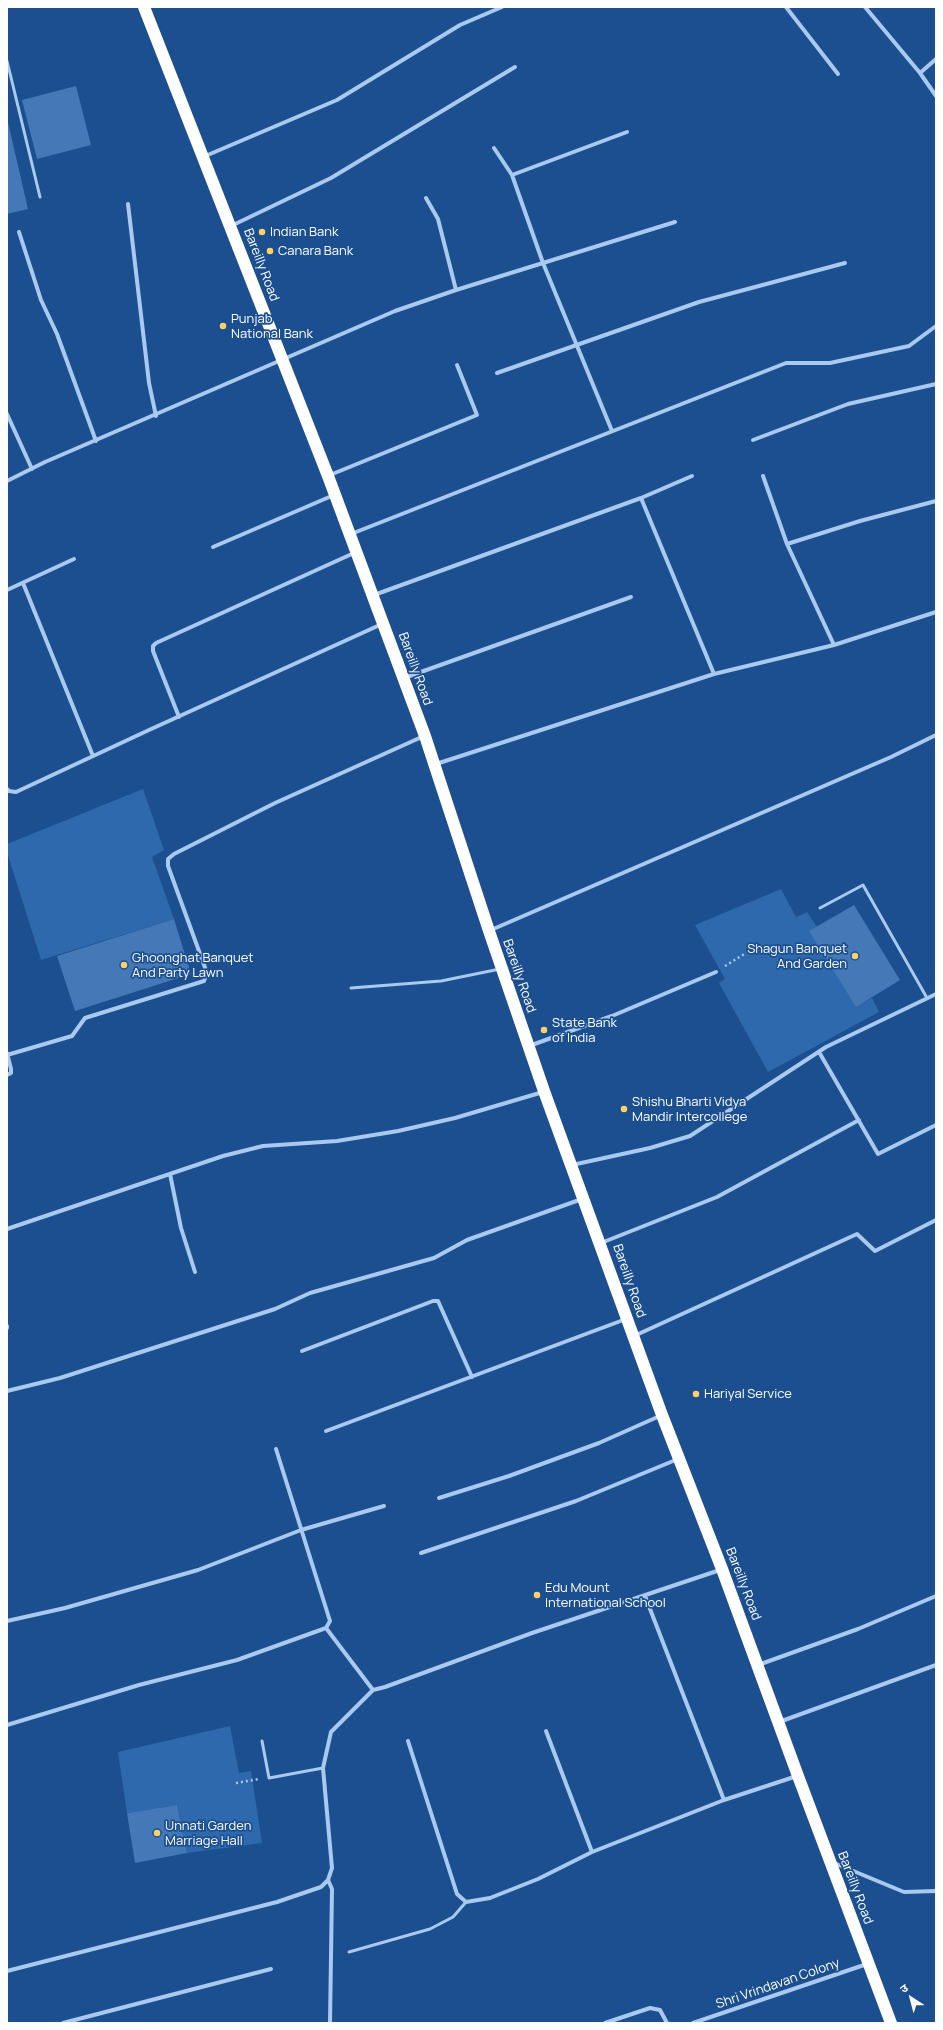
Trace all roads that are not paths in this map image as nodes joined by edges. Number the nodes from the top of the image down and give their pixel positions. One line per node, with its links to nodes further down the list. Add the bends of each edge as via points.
1 (144, 7): 13 (highway, Bareilly Road)
2 (502, 7): 13 (street, via 460,25 337,100)
3 (786, 7): 9 (street)
4 (865, 7): 8 (street)
5 (936, 59): 8 (street)
6 (7, 61): 15 (lane)
7 (515, 67): 19 (street, via 331,178)
8 (920, 73): 10 (street)
9 (838, 74)
10 (936, 96)
11 (627, 132): 14 (street)
12 (494, 148): 14 (street)
13 (203, 157): 19 (highway, Bareilly Road)
14 (512, 175): 21 (street)
15 (40, 197)
16 (426, 198): 23 (street, via 438,219)
17 (128, 204): 31 (street, via 149,383)
18 (675, 222): 21 (street)
19 (231, 226): 26 (highway, Bareilly Road)
20 (19, 232): 34 (street, via 41,300 57,334)
21 (543, 264): 23 (street); 25 (street)
22 (845, 264): 25 (street, via 698,302)
23 (456, 290): 26 (street, via 395,311)
24 (936, 326): 32 (street, via 909,346 830,363 786,363)
25 (577, 344): 28 (street); 32 (street)
26 (283, 360): 31 (street); 36 (highway, Bareilly Road)
27 (457, 365): 36 (street, via 477,415)
28 (497, 373)
29 (936, 384): 33 (street, via 848,404)
30 (7, 414): 35 (street)
31 (156, 416): 34 (street)
32 (612, 431): 43 (street)
33 (752, 440)
34 (96, 441): 35 (street)
35 (32, 469): 39 (street)
36 (328, 476): 40 (highway, Bareilly Road)
37 (692, 476): 41 (street)
38 (763, 476): 44 (street)
39 (7, 481)
40 (334, 495): 43 (highway, Bareilly Road); 45 (street)
41 (641, 498): 50 (street); 55 (street)
42 (936, 501): 44 (street)
43 (348, 534): 46 (highway, Bareilly Road)
44 (787, 544): 54 (street)
45 (213, 547)
46 (355, 552): 50 (highway, Bareilly Road); 57 (street, via 156,643 153,646 154,651)
47 (74, 559): 48 (street)
48 (23, 583): 49 (street); 60 (street)
49 (7, 590)
50 (372, 596): 53 (highway, Bareilly Road)
51 (631, 597): 56 (street)
52 (936, 612): 54 (street)
53 (383, 623): 56 (highway, Bareilly Road); 57 (street)
54 (834, 645): 55 (street)
55 (714, 674): 61 (street)
56 (404, 678): 59 (highway, Bareilly Road)
57 (179, 717): 60 (street)
58 (936, 735): 64 (street, via 891,757)
59 (425, 736): 61 (highway, Bareilly Road); 72 (street, via 275,803 168,859 168,866 207,973 204,981 85,1018 72,1036)
60 (93, 756): 62 (street, via 16,792)
61 (435, 764): 64 (highway, Bareilly Road)
62 (7, 788)
63 (820, 908): 69 (lane, via 862,885)
64 (489, 931): 65 (highway, Bareilly Road)
65 (502, 968): 67 (lane, via 441,981); 70 (highway, Bareilly Road)
66 (716, 972): 70 (street, via 612,1016)
67 (351, 988)
68 (936, 994): 69 (street)
69 (927, 998): 71 (street)
70 (529, 1046): 74 (highway, Bareilly Road)
71 (820, 1052): 75 (street); 77 (street, via 690,1136 650,1148)
72 (7, 1054): 73 (street, via 11,1073)
73 (7, 1075)
74 (544, 1091): 77 (highway, Bareilly Road); 78 (street, via 455,1118 398,1131 337,1141 263,1146)
75 (858, 1120): 76 (street, via 878,1154); 82 (street, via 717,1197)
76 (936, 1125)
77 (572, 1165): 79 (highway, Bareilly Road)
78 (170, 1174): 81 (street); 83 (street, via 181,1228)
79 (584, 1198): 82 (highway, Bareilly Road); 88 (street, via 467,1240 434,1258 310,1293 275,1309 60,1378)
80 (936, 1220): 85 (street, via 875,1251 857,1234)
81 (7, 1229)
82 (601, 1244): 84 (highway, Bareilly Road)
83 (195, 1272)
84 (627, 1318): 85 (highway, Bareilly Road); 87 (street)
85 (633, 1336): 89 (highway, Bareilly Road)
86 (302, 1351): 87 (street, via 433,1301 438,1302)
87 (472, 1377): 90 (street)
88 (7, 1391)
89 (662, 1415): 92 (highway, Bareilly Road); 93 (street, via 599,1443 516,1474)
90 (326, 1431)
91 (276, 1449): 95 (street)
92 (679, 1459): 96 (street, via 576,1501); 97 (highway, Bareilly Road)
93 (439, 1498)
94 (384, 1506): 95 (street)
95 (301, 1530): 100 (street, via 198,1570 65,1608); 101 (street, via 330,1621)
96 (421, 1553)
97 (722, 1569): 98 (street); 103 (highway, Bareilly Road)
98 (645, 1596): 104 (street, via 532,1633 385,1688); 112 (street)
99 (936, 1596): 103 (street, via 858,1629)
100 (7, 1621)
101 (326, 1628): 104 (street); 106 (street, via 237,1660 139,1685)
102 (936, 1665): 105 (street)
103 (758, 1666): 105 (highway, Bareilly Road)
104 (373, 1690): 110 (street, via 331,1732)
105 (779, 1722): 111 (highway, Bareilly Road)
106 (7, 1725)
107 (546, 1731): 113 (street)
108 (262, 1741): 110 (lane, via 269,1778)
109 (408, 1741): 117 (street, via 457,1894)
110 (323, 1768): 115 (street, via 332,1868)
111 (798, 1776): 112 (street); 114 (highway, Bareilly Road)
112 (724, 1800): 113 (street)
113 (592, 1852): 117 (street, via 538,1879 497,1895)
114 (830, 1862): 116 (street, via 904,1892); 119 (highway, Bareilly Road)
115 (328, 1880): 121 (street, via 320,1887 277,1902); 123 (street, via 332,1889)
116 (936, 1891)
117 (466, 1902): 118 (lane, via 453,1917 437,1926)
118 (349, 1952)
119 (869, 1963): 126 (street, Shri Vrindavan Colony); 127 (highway, Bareilly Road)
120 (271, 1969): 122 (street)
121 (7, 1971)
122 (63, 2023)
123 (330, 2023)
124 (605, 2023): 125 (street, via 650,2008 660,2010)
125 (667, 2023)
126 (693, 2023)
127 (891, 2023)

